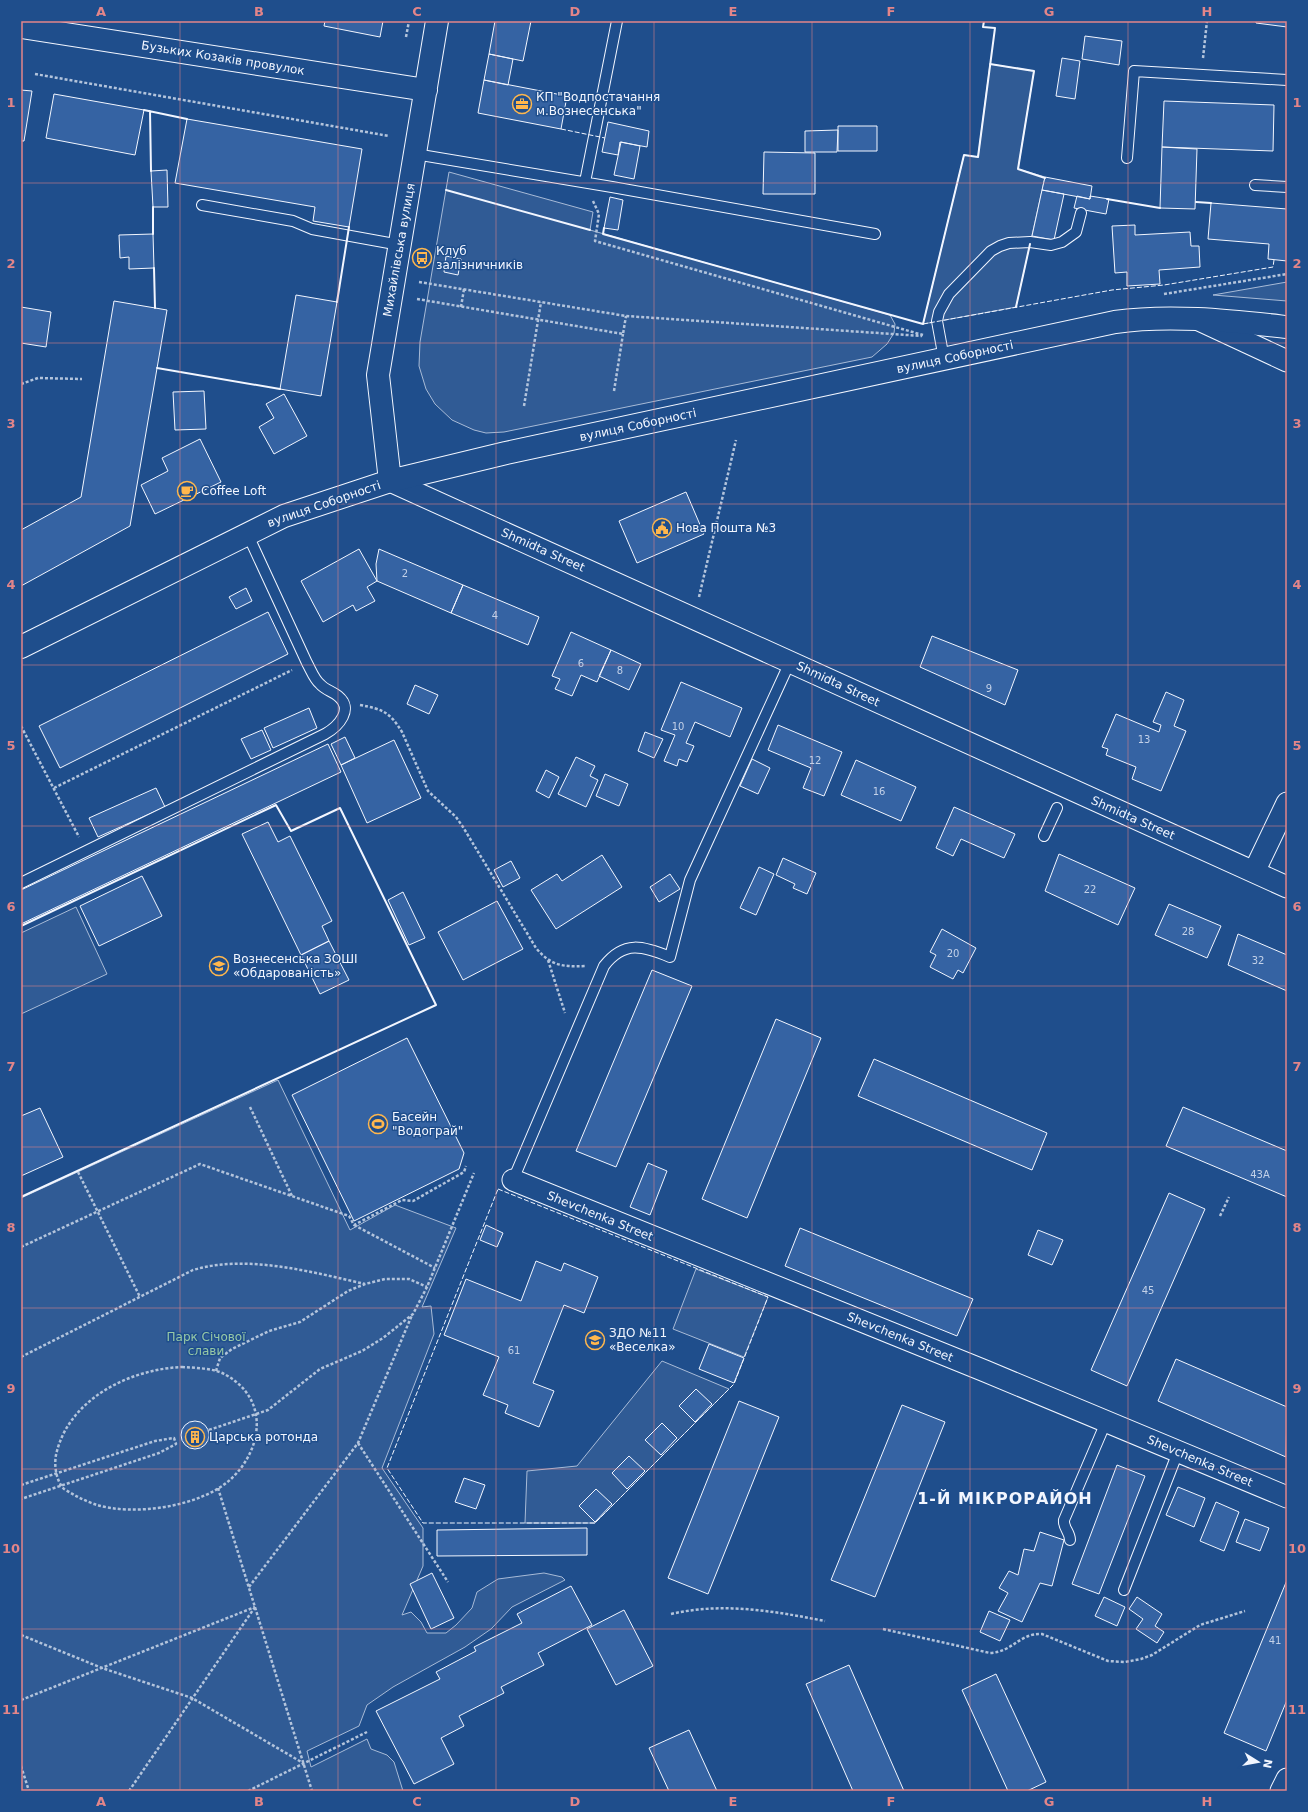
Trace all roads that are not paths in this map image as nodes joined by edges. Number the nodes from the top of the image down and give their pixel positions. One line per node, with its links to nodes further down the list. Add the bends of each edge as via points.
1 (437, 21): 5 (main road, Михайлівська вулиця)
2 (616, 21): 8 (lane)
3 (21, 27): 5 (main road, Бузьких Козаків провулок)
4 (1287, 80): 7 (lane, via 1134,71)
5 (426, 90): 6 (main road, Михайлівська вулиця)
6 (415, 154): 8 (lane); 14 (main road, Михайлівська вулиця)
7 (1127, 158)
8 (585, 182): 13 (lane)
9 (1255, 185): 10 (lane)
10 (1287, 187)
11 (202, 205): 14 (lane, via 293,221 312,229)
12 (1081, 213): 17 (lane, via 1076,232 1062,242 1051,245 1020,242 1000,246 991,251 949,294 939,312 937,322)
13 (875, 234)
14 (400, 245): 19 (main road, Михайлівська вулиця, via 378,375)
15 (1198, 320): 16 (main road, вулиця Соборності); 17 (main road, вулиця Соборності, via 1115,322); 18 (street)
16 (1287, 327)
17 (944, 359): 19 (main road, вулиця Соборності, via 513,451)
18 (1287, 361)
19 (390, 481): 20 (main road, вулиця Соборності, via 284,516); 22 (street, Shmidta Street)
20 (247, 533): 21 (main road, вулиця Соборності); 27 (lane, via 318,683 344,702 346,709 343,718 326,734)
21 (21, 647)
22 (790, 662): 26 (street, Shmidta Street); 29 (lane, via 690,880 670,957 638,947 612,956 604,966)
23 (1287, 803): 26 (street)
24 (1057, 808): 25 (lane)
25 (1044, 836)
26 (1254, 872): 28 (street, Shmidta Street)
27 (21, 883)
28 (1287, 887)
29 (513, 1180): 30 (street, Shevchenka Street)
30 (1106, 1422): 31 (street, Shevchenka Street); 33 (lane, via 1064,1520)
31 (1178, 1452): 32 (street, Shevchenka Street); 34 (lane)
32 (1287, 1497)
33 (1070, 1540)
34 (1124, 1590)
35 (1287, 1779): 36 (street)
36 (1281, 1791)

